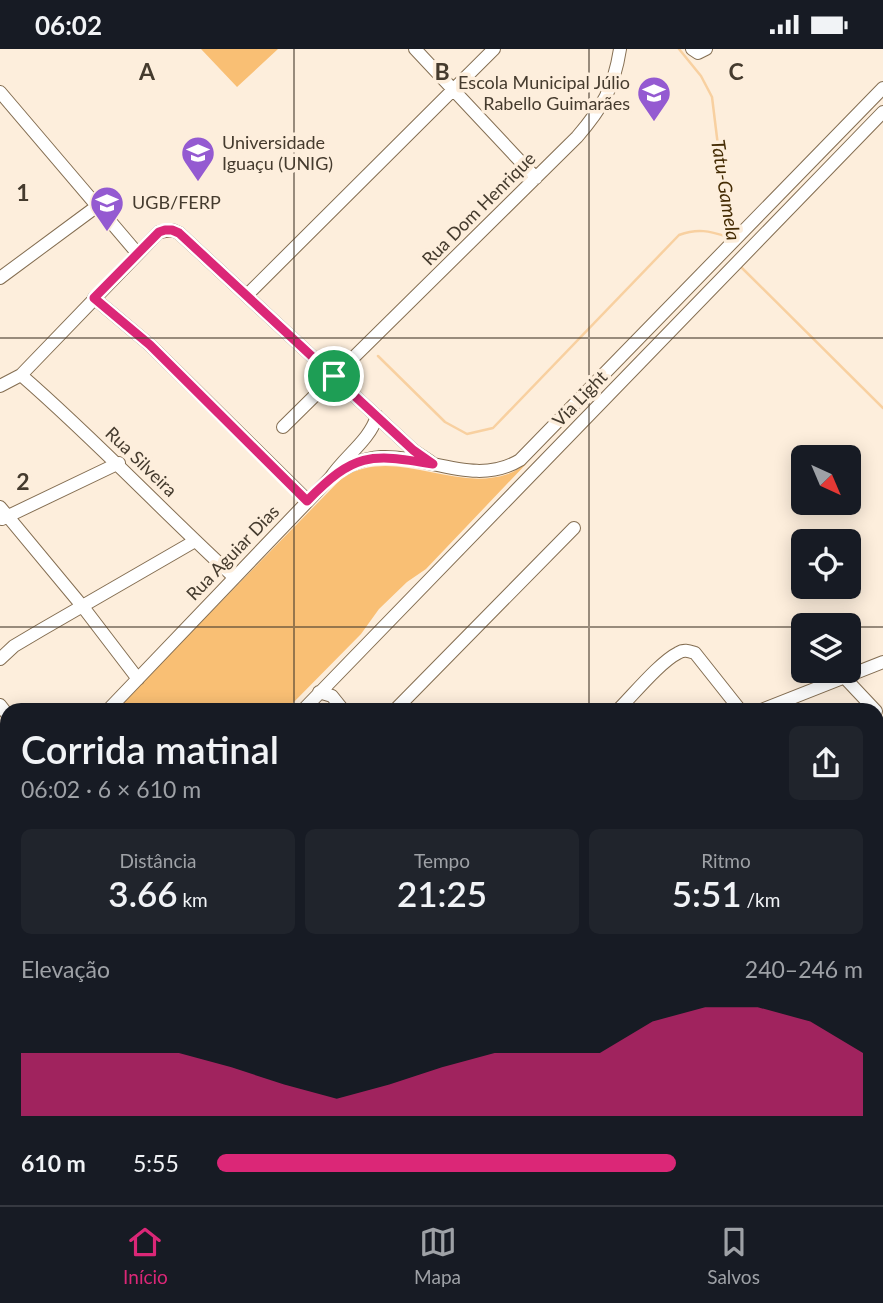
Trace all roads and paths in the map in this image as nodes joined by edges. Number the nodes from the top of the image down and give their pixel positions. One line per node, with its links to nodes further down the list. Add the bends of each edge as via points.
1 (415, 49): 7 (street)
2 (494, 49): 7 (street)
3 (620, 49): 10 (street, Rua Dom Henrique, via 608,96 598,112)
4 (692, 49): 5 (street, via 698,53)
5 (706, 49)
6 (883, 88): 22 (street, Via Light, via 520,460 486,471)
7 (454, 89): 10 (street); 14 (street)
8 (0, 92): 11 (street)
9 (883, 112): 36 (street, Via Light)
10 (536, 178): 17 (street, Rua Dom Henrique)
11 (96, 207): 12 (street); 13 (street)
12 (138, 254): 14 (street, via 159,232 172,230); 15 (street)
13 (0, 278)
14 (247, 295): 17 (street)
15 (94, 298): 16 (street); 24 (street, via 150,345)
16 (21, 375): 18 (street); 21 (street, Rua Silveira)
17 (334, 376): 19 (street); 20 (street, Rua Dom Henrique)
18 (0, 386)
19 (377, 416): 22 (street); 23 (street, Rua Aguiar Dias, via 372,429)
20 (283, 427)
21 (119, 463): 25 (street); 27 (street, Rua Silveira)
22 (433, 464): 23 (street, Via Light, via 381,457 357,462)
23 (331, 477): 24 (street, Rua Aguiar Dias)
24 (307, 501): 28 (street, Rua Aguiar Dias)
25 (2, 514): 29 (street)
26 (574, 528): 40 (street)
27 (195, 541): 28 (street, Rua Silveira); 29 (street)
28 (234, 577): 33 (street, Rua Aguiar Dias)
29 (83, 607): 30 (street, via 41,629); 33 (street)
30 (0, 659)
31 (883, 662): 32 (street)
32 (861, 670)
33 (138, 679): 37 (street, Rua Aguiar Dias)
34 (832, 683): 43 (street)
35 (850, 683): 44 (street)
36 (319, 692): 38 (street, Via Light); 39 (street)
37 (115, 703)
38 (309, 703)
39 (337, 703)
40 (402, 703)
41 (625, 703): 42 (street, via 677,653 686,650 695,653)
42 (735, 703)
43 (792, 703)
44 (868, 703)

